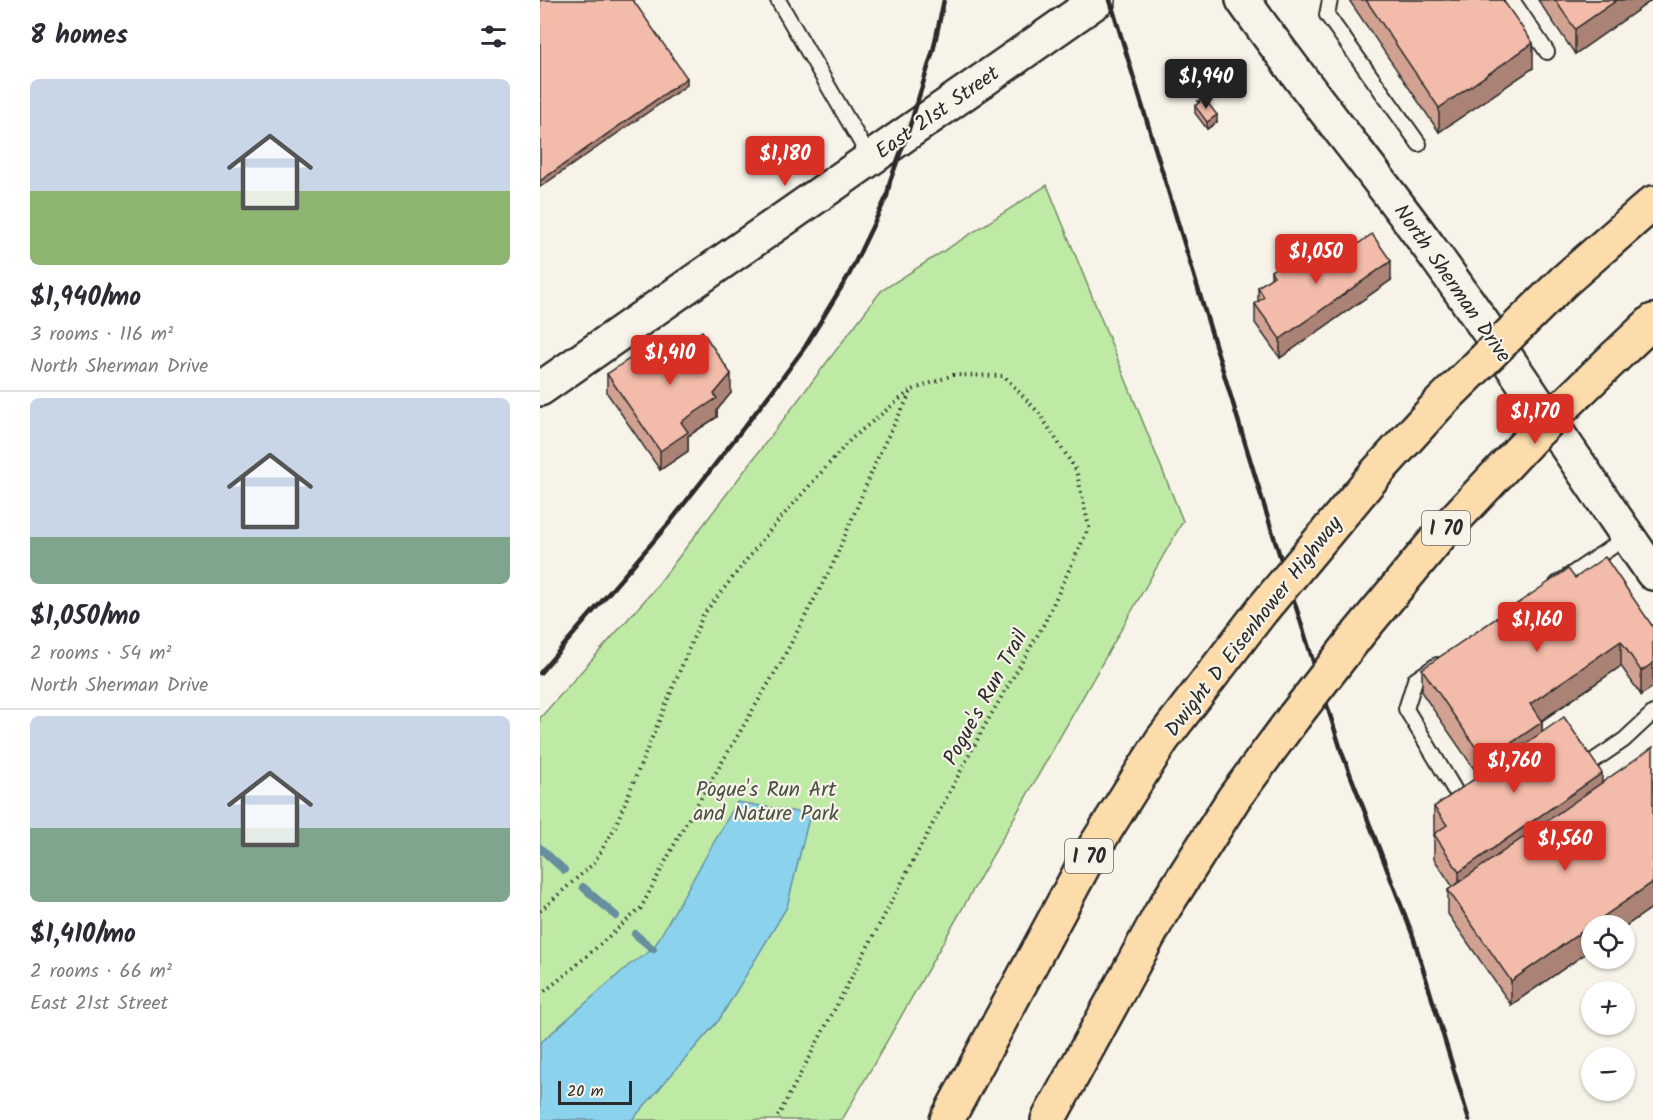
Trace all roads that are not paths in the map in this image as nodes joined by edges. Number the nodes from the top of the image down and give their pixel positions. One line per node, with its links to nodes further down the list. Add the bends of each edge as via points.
1 (778, 0): 8 (lane)
2 (1098, 0): 8 (main road, East 21st Street)
3 (1243, 0): 12 (main road, North Sherman Drive, via 1459,289)
4 (1330, 0): 7 (lane, via 1327,15)
5 (1512, 0): 6 (lane)
6 (1547, 52)
7 (1419, 144)
8 (870, 158): 11 (main road, East 21st Street)
9 (1653, 203): 19 (highway, Dwight D Eisenhower Highway / I 70, bridge, via 1564,281 1430,413 1262,610 1162,740 1086,861)
10 (1653, 321): 20 (highway, I 70, bridge, via 1537,432 1442,533 1294,717 1234,798 1161,913)
11 (540, 389)
12 (1628, 536): 13 (main road, North Sherman Drive); 14 (lane)
13 (1653, 573)
14 (1550, 588)
15 (1444, 660): 18 (lane, via 1415,680 1406,709)
16 (1653, 713): 17 (lane)
17 (1590, 764)
18 (1454, 789)
19 (947, 1120)
20 (1048, 1120)

